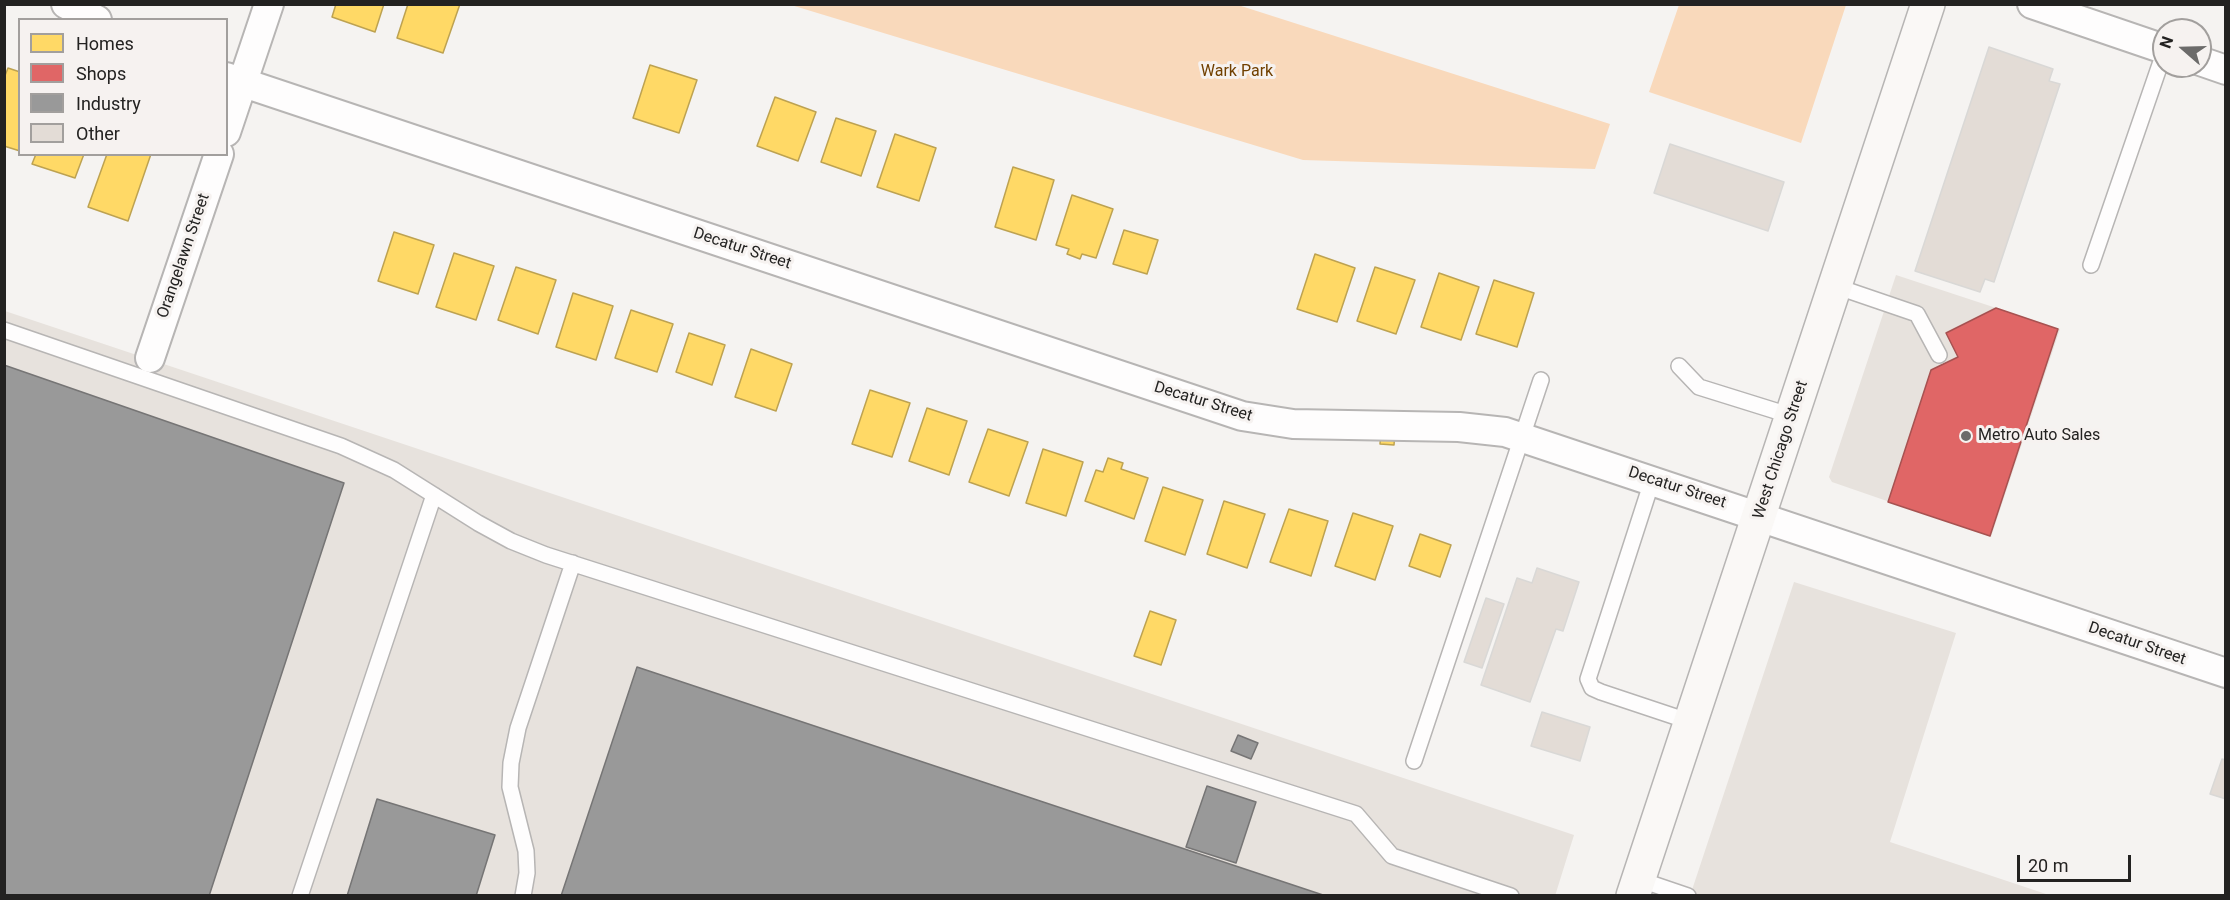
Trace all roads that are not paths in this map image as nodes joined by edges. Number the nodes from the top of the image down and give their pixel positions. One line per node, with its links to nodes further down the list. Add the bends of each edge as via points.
1 (66, 4): 5 (street)
2 (269, 4): 8 (street)
3 (1928, 4): 12 (street, West Chicago Street)
4 (2032, 4): 6 (street)
5 (93, 18)
6 (2152, 47)
7 (2155, 78): 11 (lane)
8 (235, 80): 9 (street); 19 (street, Decatur Street, via 1242,416 1293,424 1459,427)
9 (228, 120)
10 (218, 156): 15 (street, Orangelawn Street)
11 (2091, 265)
12 (1835, 286): 14 (lane, via 1917,314); 18 (street, West Chicago Street)
13 (4, 330): 21 (lane, via 340,446 394,470)
14 (1939, 355)
15 (150, 358)
16 (1679, 366): 18 (lane, via 1699,387)
17 (1541, 380): 19 (lane)
18 (1792, 416): 22 (street, West Chicago Street)
19 (1522, 436): 20 (street, Decatur Street); 26 (lane)
20 (1652, 481): 22 (street, Decatur Street); 25 (lane, via 1588,679 1592,688 1601,692)
21 (434, 495): 23 (lane, via 510,541); 29 (lane)
22 (1759, 516): 24 (street, Decatur Street); 25 (street, West Chicago Street)
23 (573, 563): 28 (lane, via 1356,814 1392,856); 30 (lane, via 518,728 511,763 510,787 526,851)
24 (2226, 673)
25 (1691, 723): 27 (street, West Chicago Street)
26 (1414, 760)
27 (1636, 887): 31 (lane)
28 (1501, 894)
29 (300, 896)
30 (523, 896)
31 (1688, 896)

